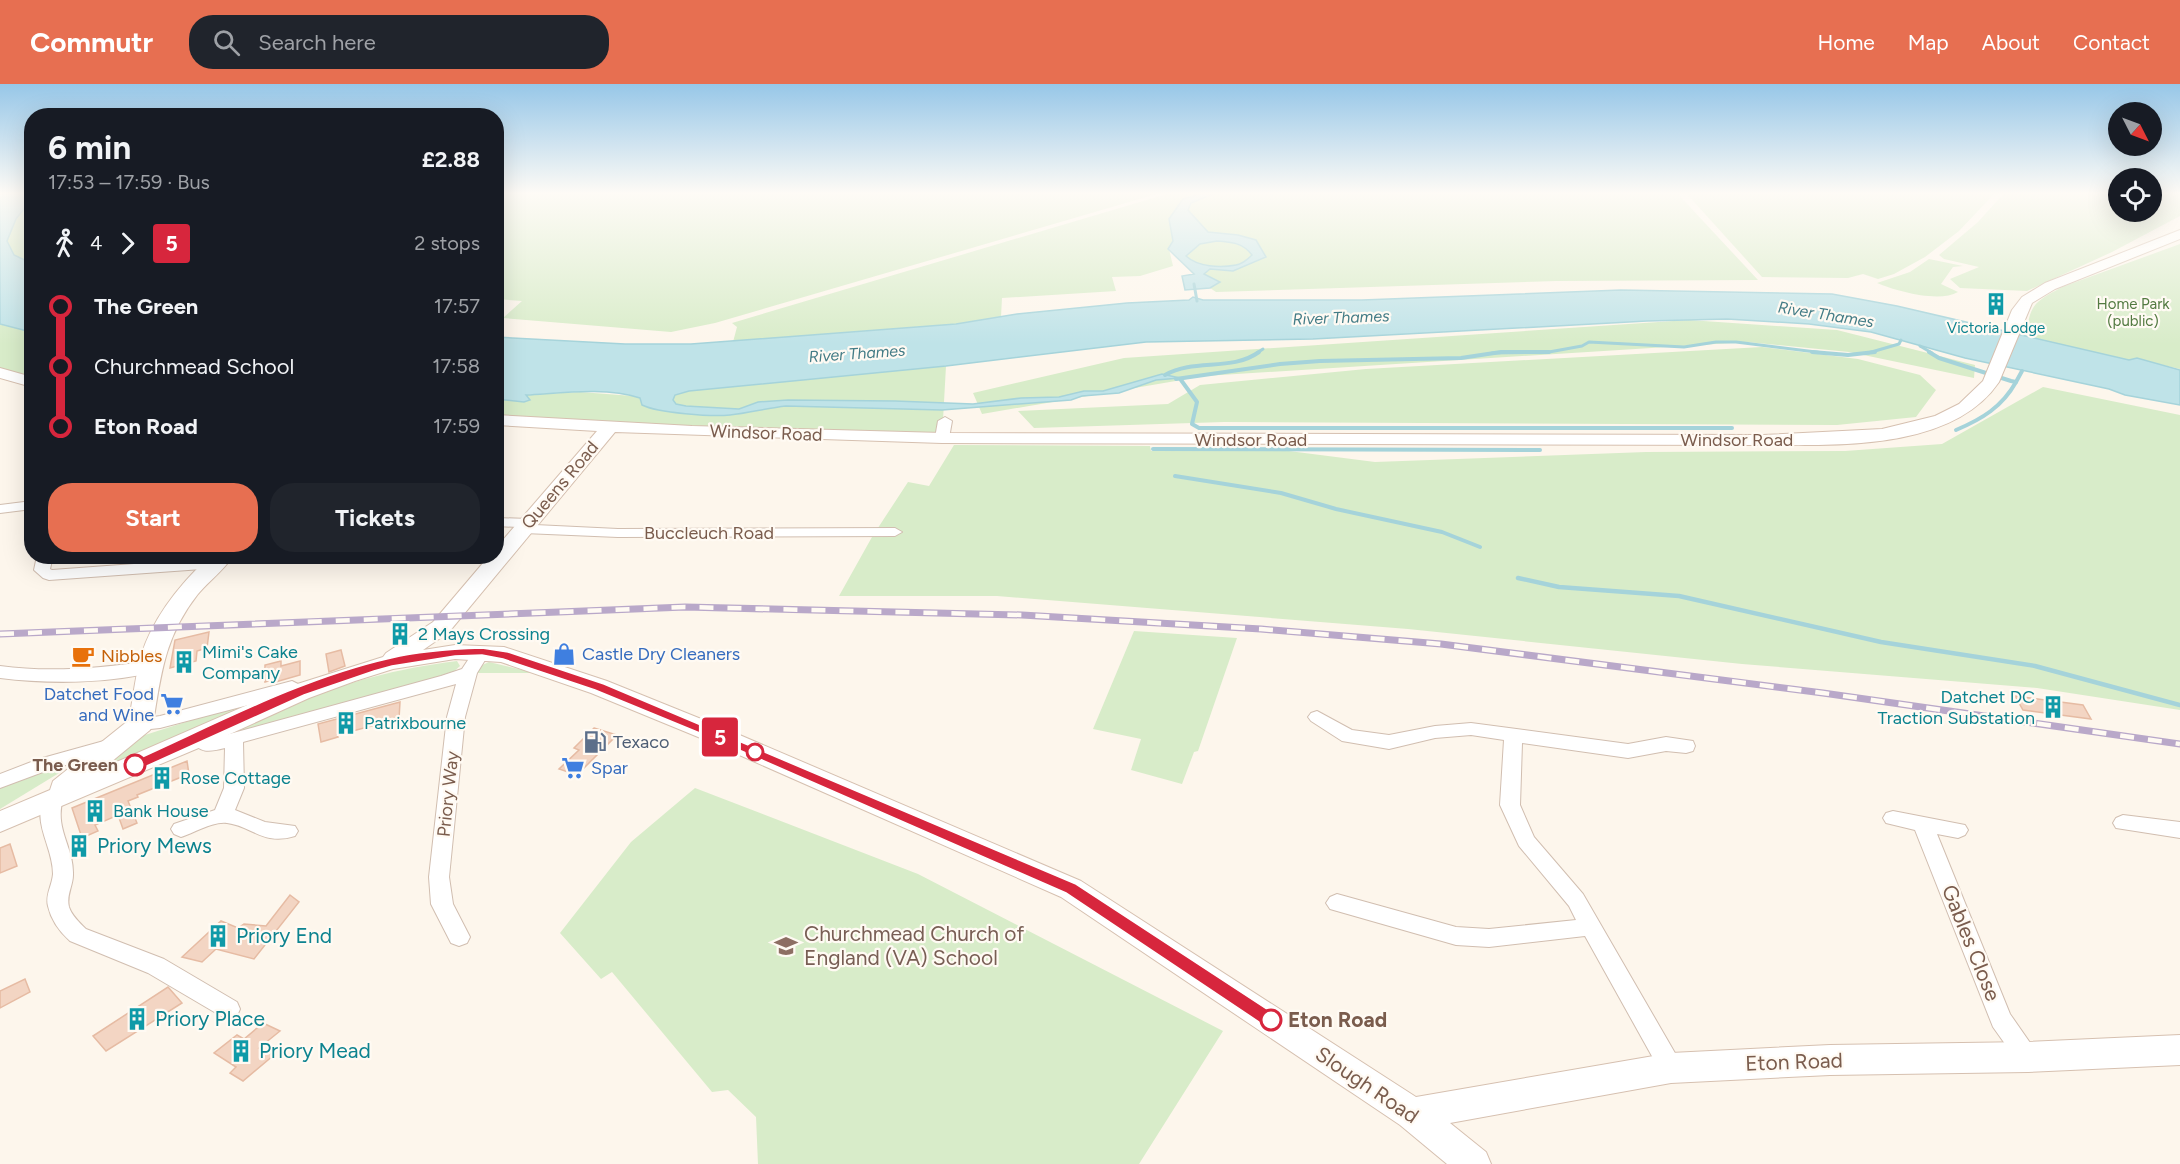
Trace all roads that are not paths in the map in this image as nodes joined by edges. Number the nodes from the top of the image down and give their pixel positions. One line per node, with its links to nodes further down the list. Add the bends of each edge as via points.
1 (2156, 243): 5 (main road, Windsor Road, via 2050,286 2027,300 1993,379 1977,400 1947,419 1898,431 1830,439 692,431)
2 (0, 373): 3 (main road)
3 (24, 380)
4 (504, 420): 5 (main road, Windsor Road)
5 (610, 427): 9 (main road, Queens Road)
6 (24, 506): 7 (street)
7 (0, 509)
8 (504, 523): 9 (street, Buccleuch Road)
9 (526, 526): 10 (street, Buccleuch Road, via 618,533); 11 (main road, Queens Road)
10 (895, 532)
11 (504, 552)
12 (43, 564): 13 (street, via 42,570 49,575)
13 (174, 564)
14 (215, 564): 19 (main road, via 180,603)
15 (494, 564): 16 (main road, Queens Road)
16 (441, 627): 17 (main road, via 474,645); 18 (main road, Queens Road)
17 (475, 659): 18 (main road); 26 (street, via 446,681); 42 (street, Priory Way, via 456,717 439,877 442,904); 47 (main road, Slough Road, via 528,662 599,687 1071,889)
18 (392, 662): 21 (main road)
19 (151, 667): 20 (street, via 96,674 32,676); 23 (main road)
20 (0, 672)
21 (300, 692): 23 (street, via 292,687); 25 (main road)
22 (1317, 717): 24 (street, via 1348,736 1389,742 1471,729)
23 (141, 724): 27 (main road)
24 (1513, 734): 28 (street, via 1628,751 1666,744); 41 (street, via 1510,805 1526,841 1576,900)
25 (200, 738): 26 (street, via 208,746); 30 (main road)
26 (234, 738): 31 (street, via 234,788)
27 (119, 744): 29 (street); 30 (main road, via 70,780)
28 (1686, 746)
29 (0, 781)
30 (53, 798): 33 (main road); 43 (street, via 47,814 64,875 57,895 58,906 69,927 78,935 156,966)
31 (223, 815): 36 (street); 39 (street, via 263,830)
32 (1893, 818): 34 (street)
33 (0, 822)
34 (1923, 824): 37 (street); 45 (street, Gables Close, via 2001,1020)
35 (2123, 824): 38 (street)
36 (181, 829)
37 (1958, 830)
38 (2180, 830)
39 (288, 831)
40 (1337, 903): 41 (street, via 1456,936 1489,938)
41 (1591, 927): 46 (street)
42 (459, 937)
43 (229, 1009)
44 (2180, 1050): 45 (main road, Eton Road)
45 (2028, 1057): 46 (main road, Eton Road, via 1830,1060)
46 (1671, 1068): 47 (main road, Eton Road)
47 (1412, 1114): 48 (main road, Slough Road)
48 (1474, 1164)

